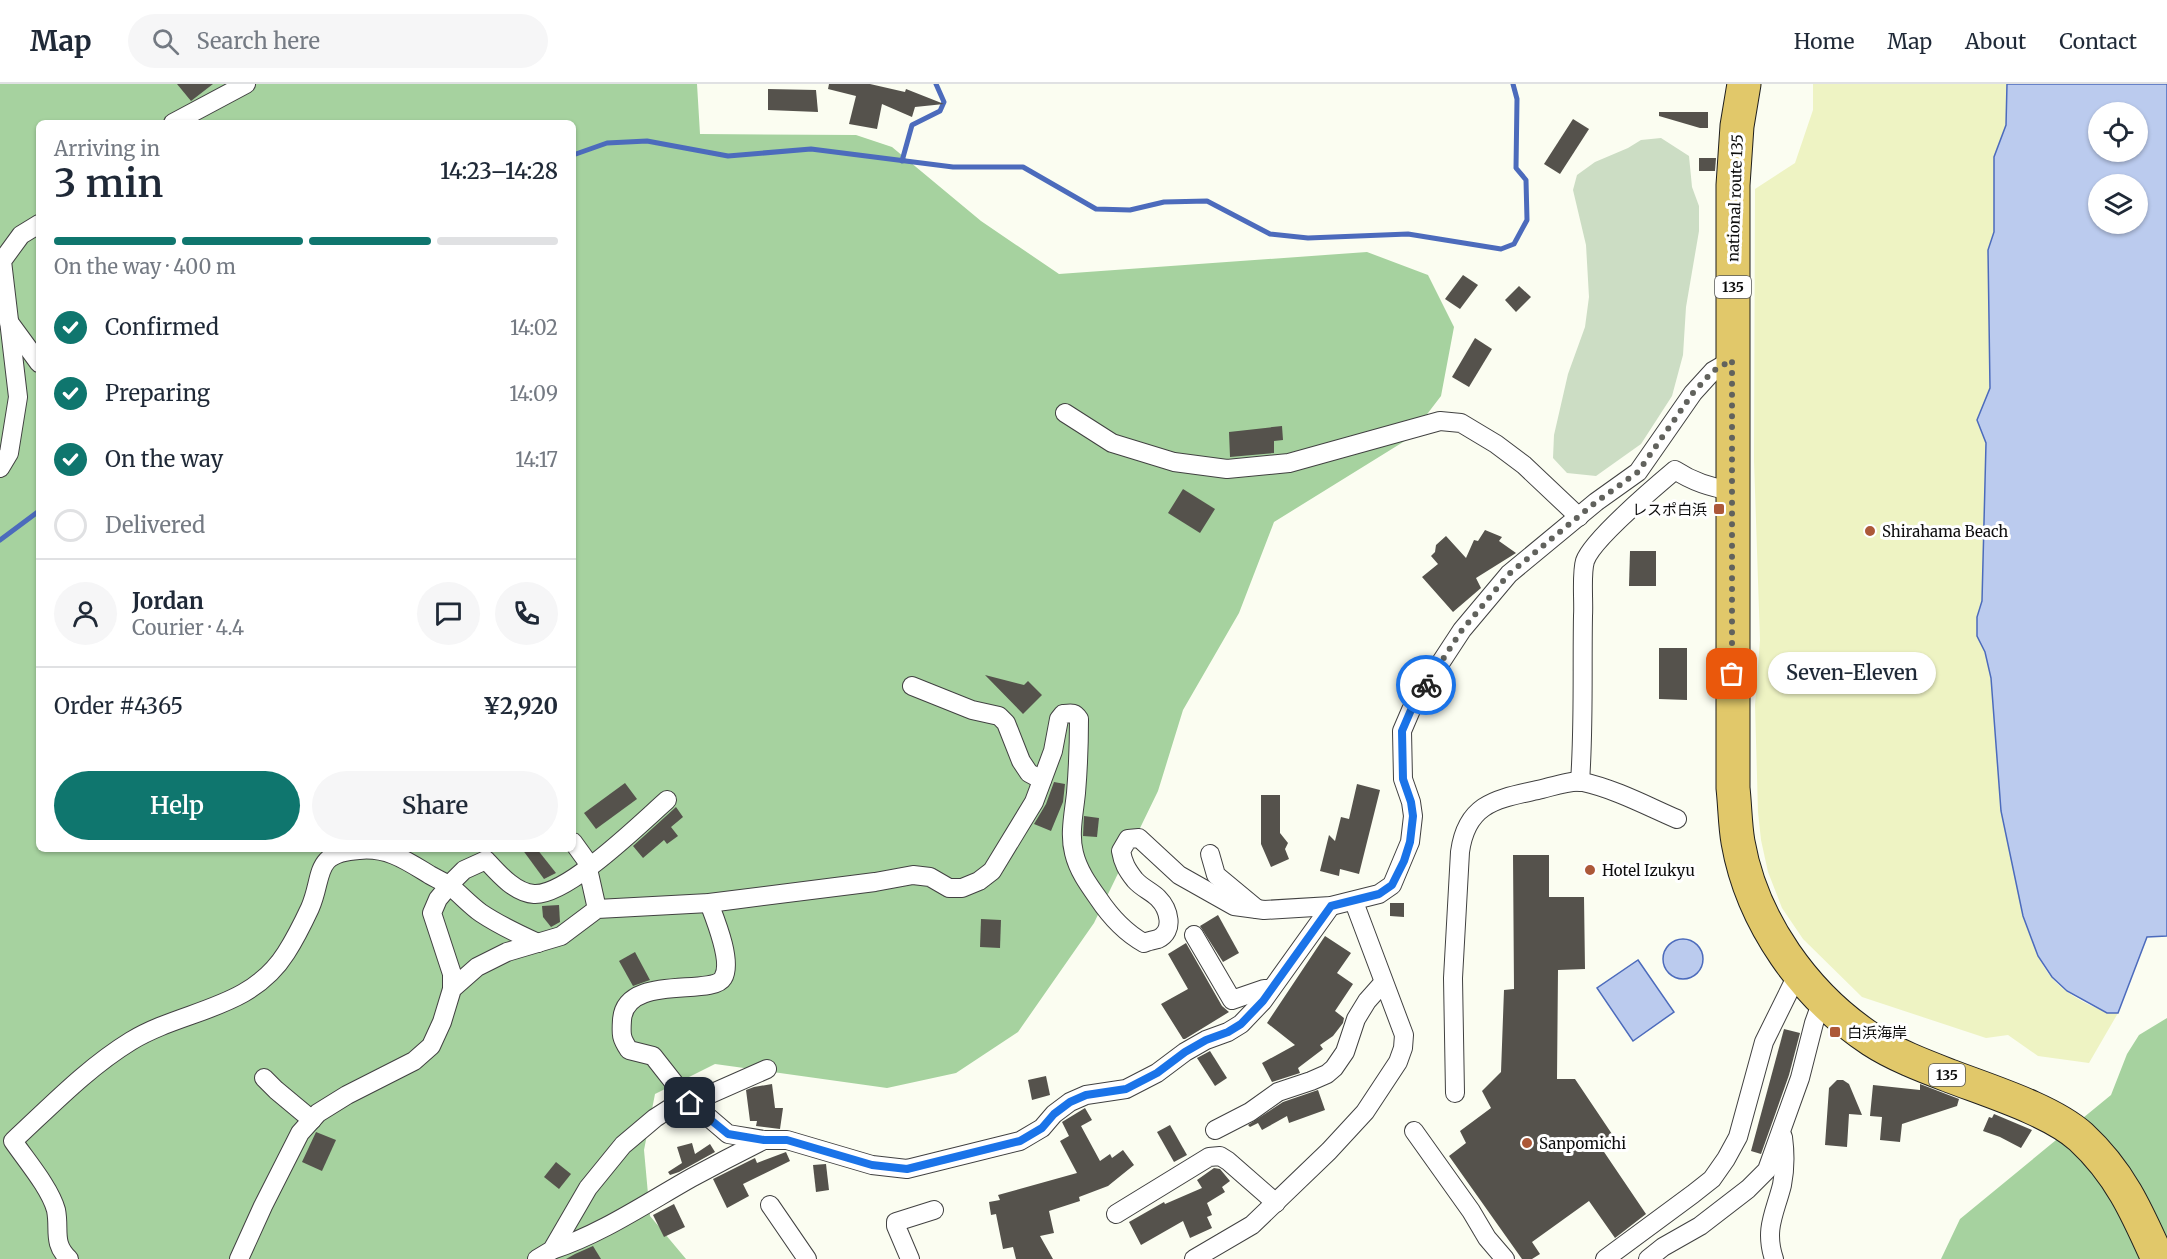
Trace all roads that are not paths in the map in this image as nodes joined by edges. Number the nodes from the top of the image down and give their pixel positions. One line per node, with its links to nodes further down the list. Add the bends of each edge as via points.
1 (246, 84): 3 (street)
2 (1744, 84): 7 (highway, national route 135 / 135, via 1733,185)
3 (179, 120)
4 (36, 226): 5 (street, via 21,235 2,261)
5 (8, 320): 6 (street); 9 (street, via 18,397 9,453)
6 (36, 359)
7 (1732, 360): 10 (highway, national route 135 / 135); 11 (street, via 1713,371 1693,393 1638,472)
8 (1065, 413): 11 (street, via 1112,443 1174,462 1227,469 1289,463 1440,421 1461,423 1524,465)
9 (0, 468)
10 (1733, 490): 14 (street, via 1713,488 1675,470 1596,543 1585,561); 30 (highway, national route 135 / 135, via 1733,788 1738,843 1756,901)
11 (1579, 517): 23 (street, via 1509,574 1462,630 1411,710 1402,731 1401,758 1413,816 1410,842 1392,885)
12 (912, 686): 13 (street, via 972,710 999,716 1029,773)
13 (1042, 780): 24 (street, via 1034,802 992,872 962,888 949,888 930,877 913,875); 27 (street, via 1059,719 1063,714 1077,715 1073,852 1104,908 1135,938 1144,943 1160,938 1168,930 1169,919 1164,905 1124,866 1121,851 1128,839 1139,838 1179,875 1234,906)
14 (1580, 782): 16 (street); 37 (street, via 1489,803 1468,823 1462,837 1453,978)
15 (667, 800): 21 (street)
16 (1677, 819)
17 (576, 846): 21 (street)
18 (341, 852): 49 (street, via 321,868 311,907 286,954 262,982 232,1000 149,1030 129,1042 74,1083 13,1141 56,1210 58,1245)
19 (388, 852): 22 (street)
20 (1210, 854): 27 (street, via 1216,875)
21 (588, 868): 22 (street, via 549,892 532,894 516,887 486,860 465,870); 26 (street)
22 (449, 885): 29 (street, via 481,913); 32 (street, via 432,913 452,974)
23 (1354, 902): 25 (street); 31 (street)
24 (709, 903): 26 (street); 38 (street, via 721,938 726,967 723,978 716,985 652,992 632,999 623,1008 621,1039 629,1050 653,1056)
25 (1331, 906): 27 (street); 33 (street)
26 (597, 909): 29 (street, via 561,936)
27 (1257, 909)
28 (1194, 934): 33 (street, via 1232,1000)
29 (538, 943): 32 (street, via 477,967)
30 (1798, 973): 34 (highway, national route 135 / 135); 55 (street, via 1764,1042 1738,1137 1726,1159 1712,1179)
31 (1383, 983): 40 (street, via 1356,1018 1345,1052 1334,1068 1278,1092); 44 (street, via 1404,1035 1398,1062 1365,1112)
32 (452, 989): 39 (street, via 431,1046 414,1061 348,1095)
33 (1271, 989): 43 (street, via 1241,1024 1228,1032 1206,1040 1126,1089 1086,1095 1070,1102 1042,1128 1020,1141 907,1169 872,1165 787,1140)
34 (1823, 998): 41 (street); 58 (highway, national route 135 / 135, via 1873,1041 1938,1072 2047,1115 2079,1136 2120,1181)
35 (767, 1069): 38 (street)
36 (264, 1078): 39 (street)
37 (1455, 1093)
38 (688, 1101): 43 (street, via 728,1134); 48 (street, via 655,1118 623,1145 588,1188)
39 (312, 1120): 50 (street, via 289,1153)
40 (1215, 1130)
41 (1782, 1130): 56 (street, via 1767,1170 1760,1178 1700,1226); 57 (street, via 1782,1183 1769,1235)
42 (1414, 1131): 54 (street)
43 (764, 1140): 48 (street, via 627,1216)
44 (1276, 1203): 47 (street, via 1227,1161 1215,1156); 53 (street, via 1252,1225)
45 (770, 1205): 51 (street)
46 (934, 1210): 52 (street, via 896,1222)
47 (1116, 1214)
48 (544, 1255)
49 (69, 1259)
50 (239, 1259)
51 (807, 1259)
52 (910, 1259)
53 (1194, 1259)
54 (1505, 1259)
55 (1605, 1259)
56 (1648, 1259)
57 (1774, 1259)
58 (2158, 1259)

